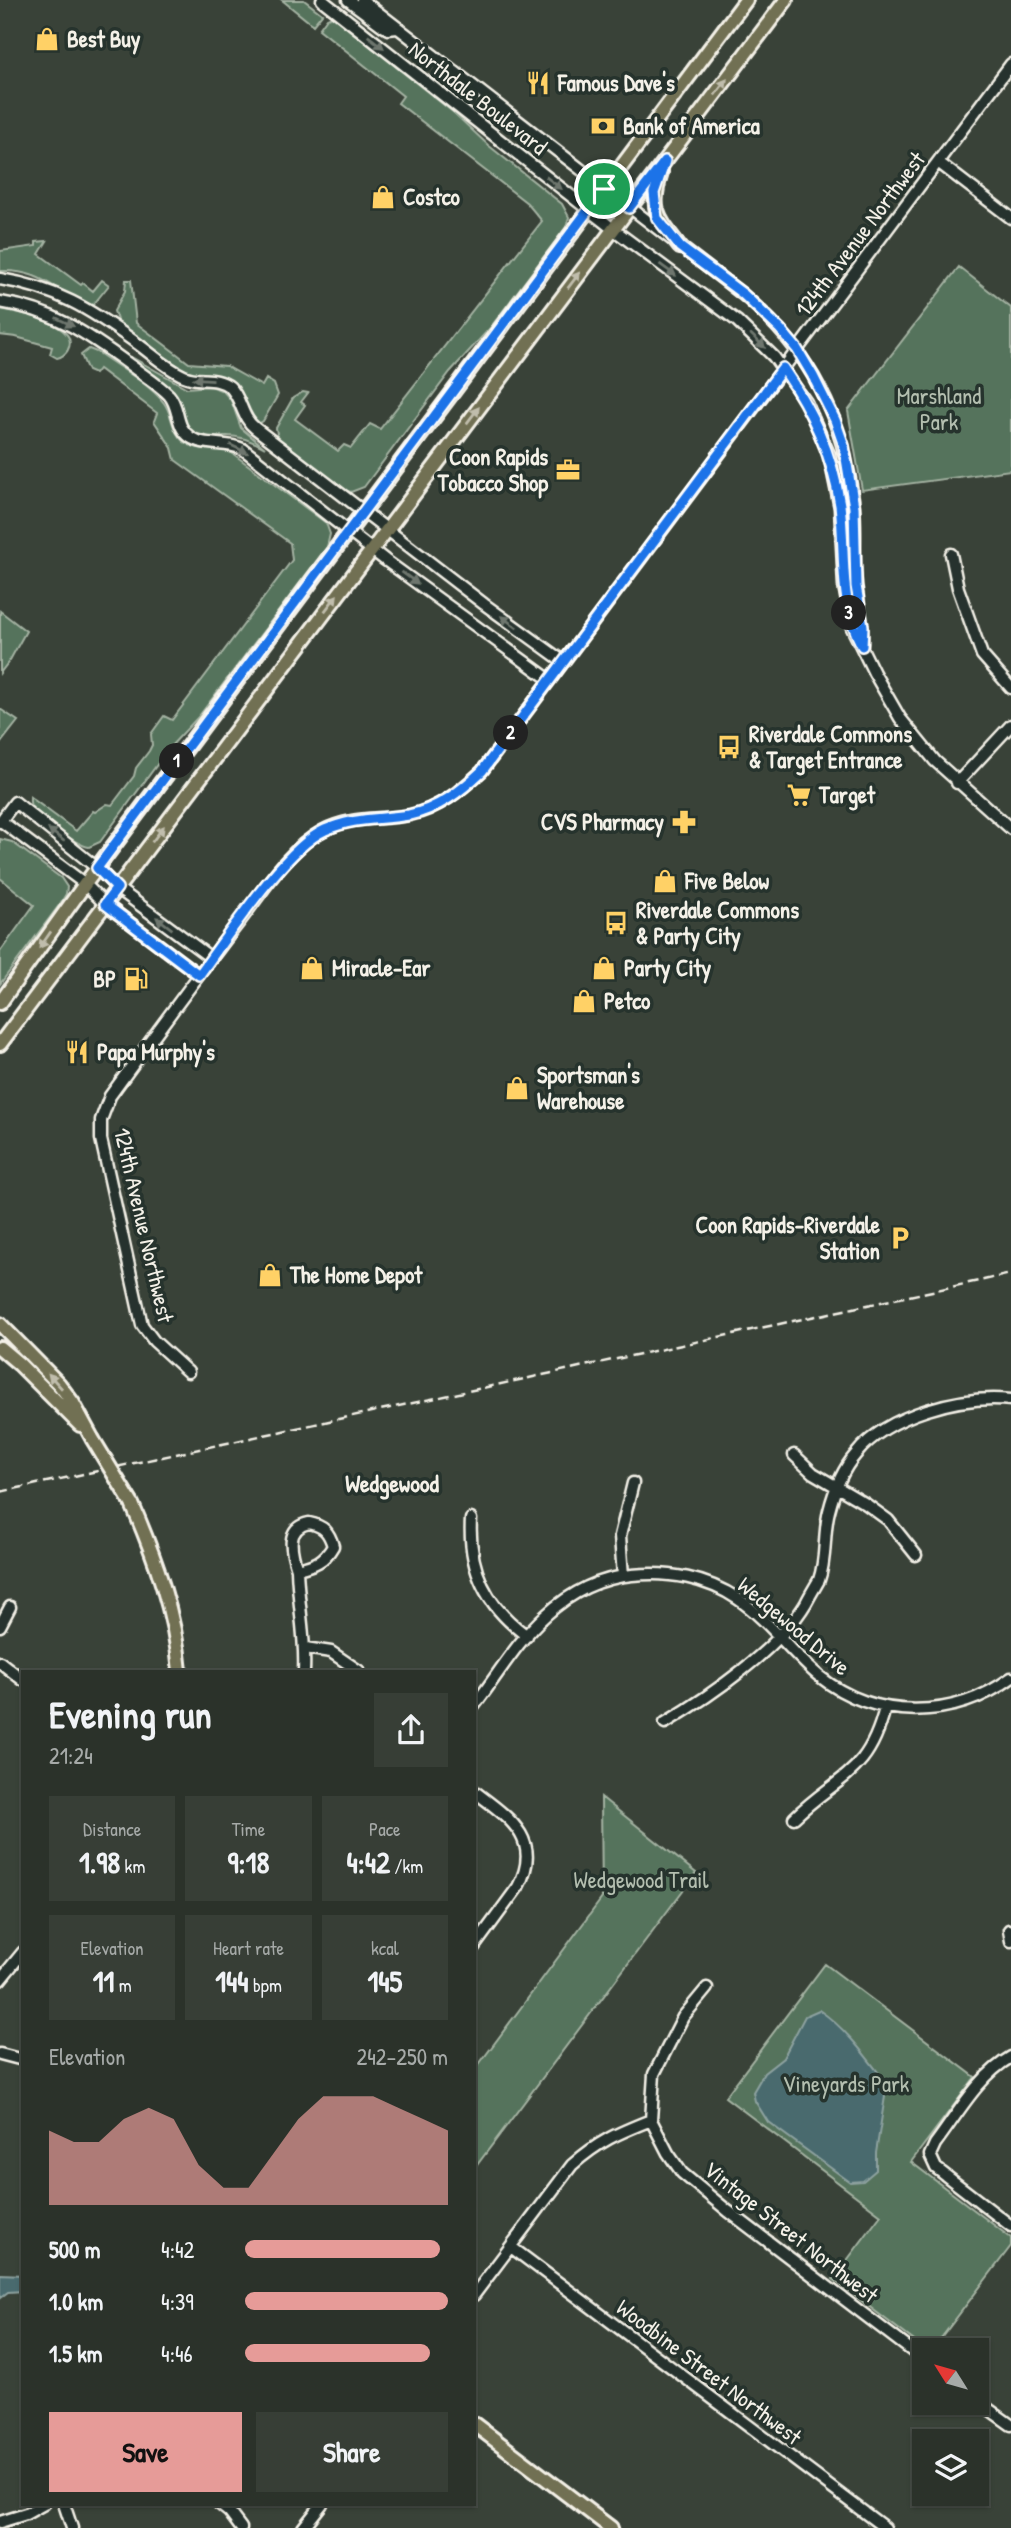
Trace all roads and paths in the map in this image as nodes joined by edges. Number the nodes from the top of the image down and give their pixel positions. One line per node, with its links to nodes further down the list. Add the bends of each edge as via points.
1 (339, 0): 6 (street)
2 (348, 0): 7 (street, via 388,29)
3 (362, 0): 7 (street, Northdale Boulevard)
4 (746, 0): 11 (main road)
5 (786, 0): 9 (main road, one-way to 5)
6 (326, 3): 13 (street, Northdale Boulevard, one-way to 13)
7 (397, 28): 11 (street, Northdale Boulevard)
8 (1011, 64): 10 (street, 124th Avenue Northwest)
9 (665, 161): 12 (main road); 16 (main road, via 654,193 657,218)
10 (938, 162): 14 (street); 19 (street, 124th Avenue Northwest)
11 (604, 189): 12 (street, Northdale Boulevard); 13 (main road)
12 (629, 208): 15 (main road); 16 (street, Northdale Boulevard)
13 (588, 210): 15 (street, Northdale Boulevard); 21 (main road)
14 (1011, 218)
15 (613, 229): 20 (street, Northdale Boulevard, one-way to 20, via 737,321); 22 (main road, one-way to 15)
16 (680, 247): 19 (street, Northdale Boulevard, via 765,313)
17 (0, 279): 21 (street, one-way to 17, via 248,423 229,387 218,380 186,377 57,293)
18 (0, 302): 23 (street, one-way to 23, via 46,313 88,334 172,398 181,428 190,437 243,449)
19 (797, 349): 20 (street, 124th Avenue Northwest); 26 (street, Northdale Boulevard, via 822,391 844,446 854,507)
20 (783, 368): 26 (street, Northdale Boulevard, via 829,454 840,508 846,599 852,628); 27 (street, 124th Avenue Northwest)
21 (364, 511): 22 (street); 23 (main road)
22 (387, 528): 24 (main road); 27 (street, one-way to 22)
23 (349, 531): 24 (street); 34 (main road)
24 (372, 549): 28 (street, one-way to 28); 36 (main road, one-way to 24)
25 (951, 554): 29 (street, via 982,655)
26 (862, 646): 31 (street, via 900,718)
27 (564, 662): 28 (street, 124th Avenue Northwest)
28 (550, 680): 38 (street, via 482,771 461,791 410,814 346,822 303,844)
29 (1011, 688)
30 (1011, 724): 31 (street)
31 (957, 783): 33 (street)
32 (1, 822): 34 (street, one-way to 32, via 15,802); 35 (street)
33 (1011, 830)
34 (97, 868): 35 (main road); 36 (street)
35 (85, 884): 37 (street); 40 (main road, one-way to 40)
36 (117, 888): 37 (main road); 38 (street, one-way to 36)
37 (105, 904): 39 (street); 41 (main road)
38 (211, 958): 39 (street, 124th Avenue Northwest)
39 (199, 975): 44 (street, 124th Avenue Northwest, via 110,1096 100,1129 142,1325)
40 (0, 1003)
41 (0, 1044)
42 (0, 1324): 46 (main road, one-way to 42, via 59,1384)
43 (0, 1348): 46 (main road)
44 (188, 1372)
45 (1011, 1400): 49 (street, via 940,1406 903,1419 855,1454)
46 (92, 1438): 60 (main road, bridge, via 132,1504 158,1568)
47 (794, 1455): 49 (street, via 813,1474)
48 (633, 1483): 53 (street, via 620,1536)
49 (836, 1487): 51 (street, via 888,1520); 57 (street, via 819,1578 804,1606)
50 (471, 1519): 56 (street, via 471,1554 480,1581 497,1609)
51 (916, 1555)
52 (297, 1569): 52 (street, via 291,1552 295,1530 309,1523 320,1525 333,1546 328,1556); 58 (street)
53 (623, 1576): 56 (street, Wedgewood Drive, via 568,1598); 57 (street, Wedgewood Drive, via 656,1573 699,1581 737,1598)
54 (10, 1607): 55 (street)
55 (0, 1626)
56 (527, 1636): 65 (street, Wedgewood Drive)
57 (778, 1636): 66 (street, Wedgewood Drive, via 830,1684); 67 (street, via 732,1678)
58 (305, 1648): 61 (street); 62 (street, via 331,1652)
59 (0, 1661): 63 (street)
60 (180, 1670)
61 (304, 1670)
62 (358, 1670)
63 (21, 1678)
64 (1011, 1678): 66 (street, Wedgewood Drive, via 956,1705 914,1711)
65 (476, 1703)
66 (885, 1708): 69 (street, via 877,1736 863,1760)
67 (665, 1723)
68 (476, 1793): 72 (street, via 514,1823 527,1857 518,1887)
69 (794, 1818)
70 (1009, 1930): 71 (street)
71 (1011, 1941)
72 (476, 1944)
73 (21, 1954): 74 (street)
74 (0, 1980)
75 (707, 1988): 79 (street, via 677,2026 654,2074)
76 (0, 2054): 78 (street)
77 (1011, 2057): 80 (street, via 985,2078 930,2155 936,2168)
78 (21, 2059)
79 (651, 2120): 81 (street, via 613,2134 572,2165); 83 (street, Vintage Street Northwest, via 682,2173)
80 (1011, 2225)
81 (511, 2247): 82 (street); 96 (street, Woodbine Street Northwest)
82 (476, 2292)
83 (912, 2351)
84 (989, 2410): 86 (street)
85 (476, 2426): 95 (main road)
86 (1011, 2426)
87 (40, 2506): 91 (street)
88 (65, 2506): 92 (street)
89 (222, 2506): 93 (street)
90 (320, 2506): 94 (street)
91 (0, 2522)
92 (72, 2528)
93 (241, 2528)
94 (303, 2528)
95 (611, 2528)
96 (885, 2528)

